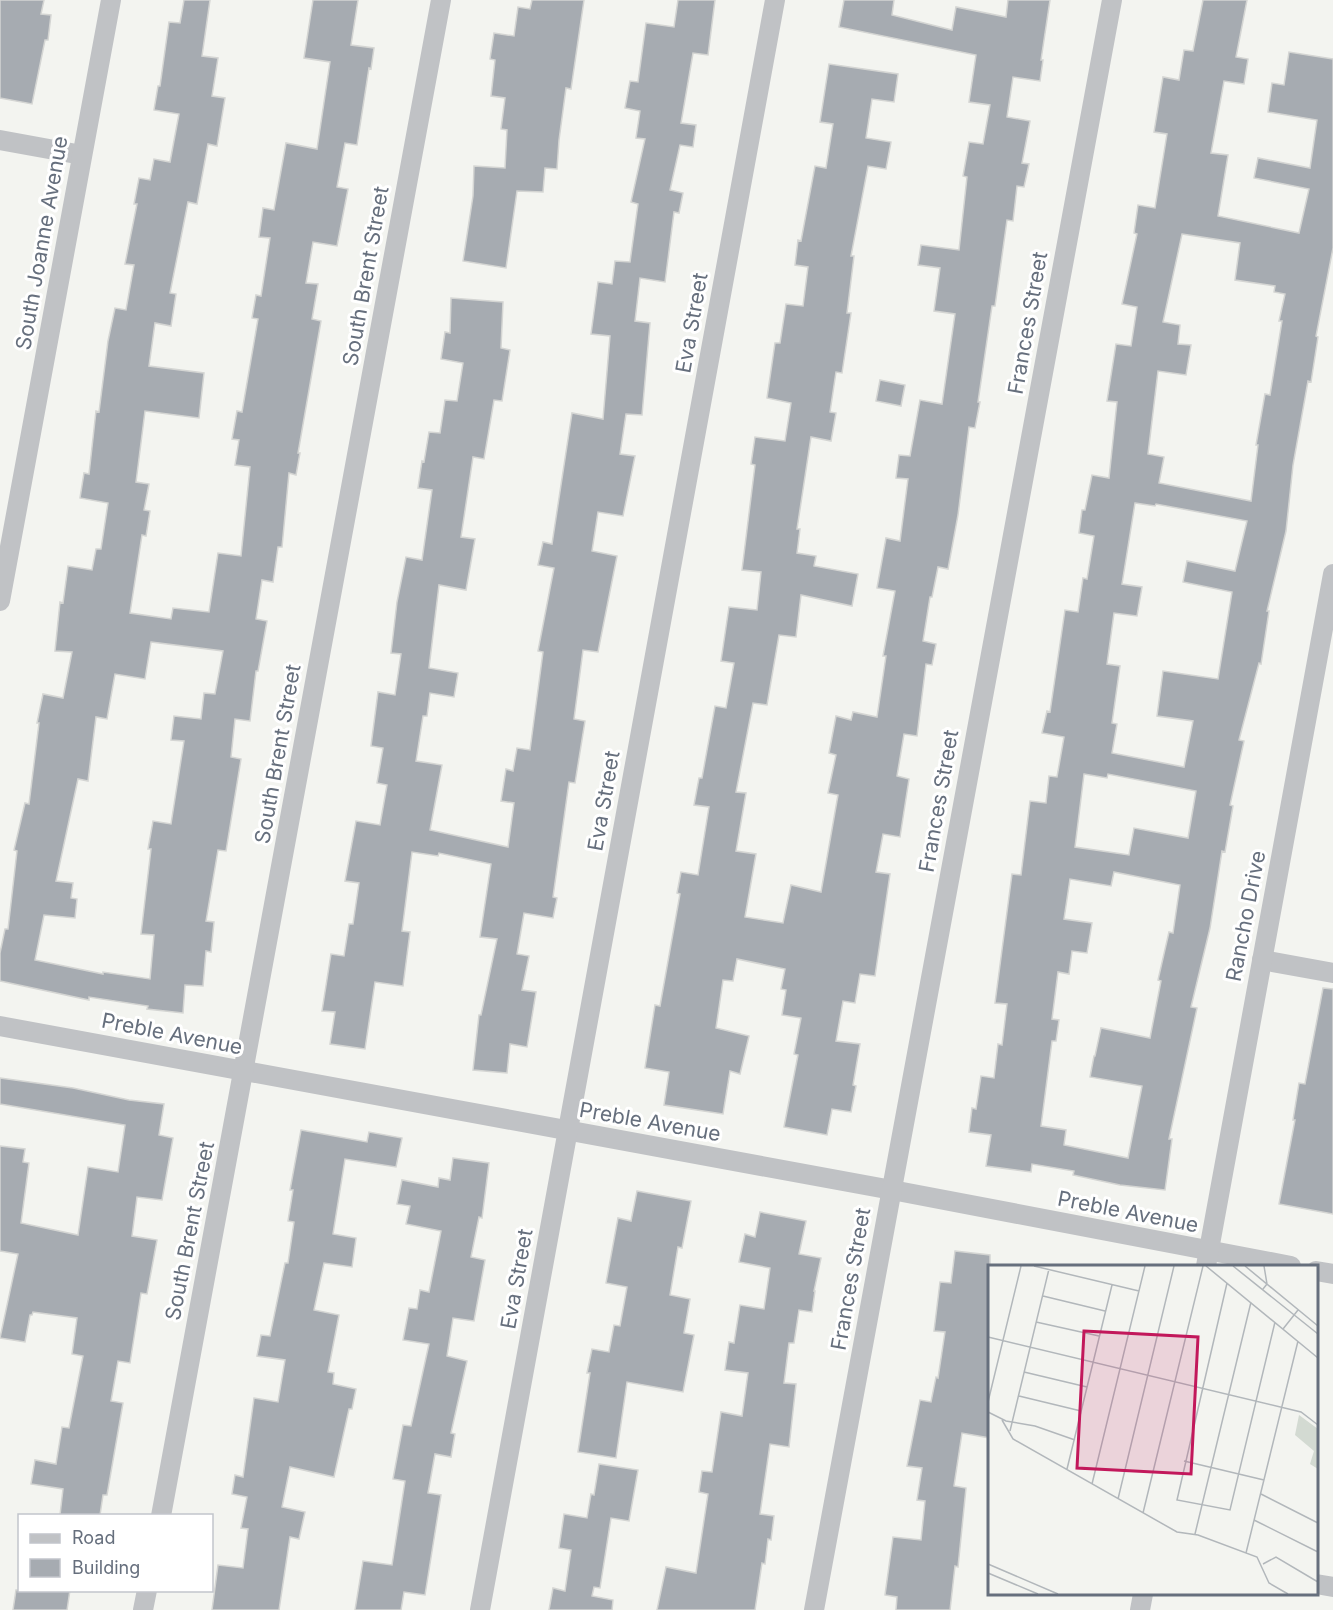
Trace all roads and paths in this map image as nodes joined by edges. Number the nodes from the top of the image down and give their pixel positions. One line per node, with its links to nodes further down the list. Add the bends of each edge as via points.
1 (111, 0): 6 (street, South Joanne Avenue)
2 (441, 0): 13 (street, South Brent Street)
3 (775, 0): 14 (street, Eva Street)
4 (1112, 0): 15 (street, Frances Street)
5 (0, 140): 6 (street)
6 (82, 155): 8 (street, South Joanne Avenue)
7 (1333, 574): 9 (street, Rancho Drive)
8 (0, 601)
9 (1325, 672): 10 (street, Rancho Drive)
10 (1262, 960): 11 (street); 16 (street, Rancho Drive)
11 (1333, 973)
12 (0, 1026): 13 (street, Preble Avenue)
13 (244, 1072): 14 (street, Preble Avenue); 20 (street, South Brent Street)
14 (568, 1131): 15 (street, Preble Avenue); 26 (street, Eva Street)
15 (892, 1190): 16 (street, Preble Avenue); 27 (street, Frances Street)
16 (1207, 1259): 17 (street, Preble Avenue)
17 (1279, 1265)
18 (1318, 1271): 19 (street)
19 (1333, 1274)
20 (161, 1514)
21 (1318, 1584): 22 (street)
22 (1333, 1587)
23 (147, 1592): 25 (street)
24 (1143, 1595): 28 (street)
25 (143, 1610)
26 (480, 1610)
27 (814, 1610)
28 (1140, 1610)

